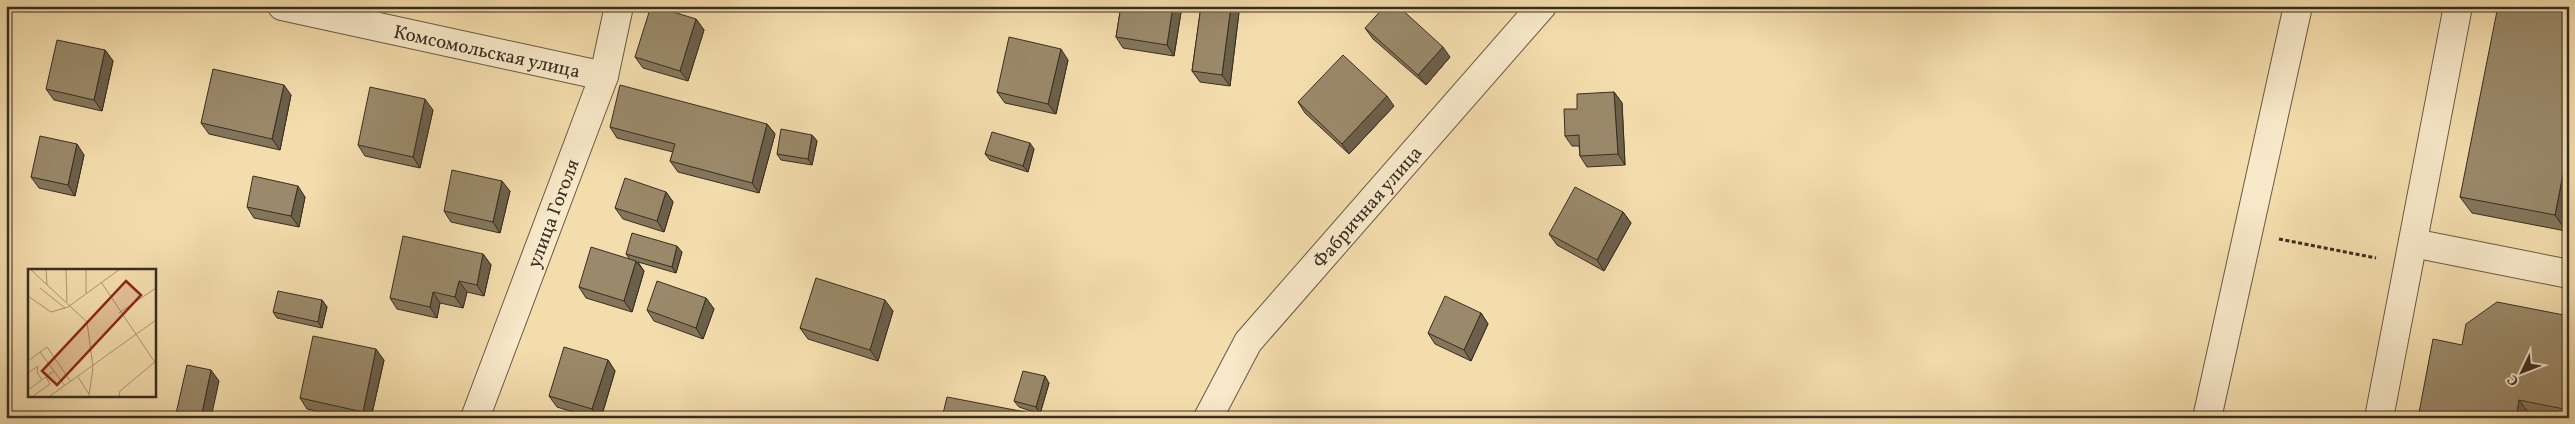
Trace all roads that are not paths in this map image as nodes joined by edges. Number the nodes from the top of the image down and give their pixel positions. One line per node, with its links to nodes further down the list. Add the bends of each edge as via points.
1 (282, 6): 6 (street, Комсомольская улица)
2 (619, 6): 6 (street, улица Гоголя)
3 (1542, 6): 10 (street, Фабричная улица, via 1248,342)
4 (2298, 6): 11 (street)
5 (2458, 6): 7 (street)
6 (604, 76): 9 (street, улица Гоголя)
7 (2411, 254): 8 (street); 12 (street)
8 (2569, 274)
9 (475, 418)
10 (1208, 418)
11 (2207, 418)
12 (2379, 418)

